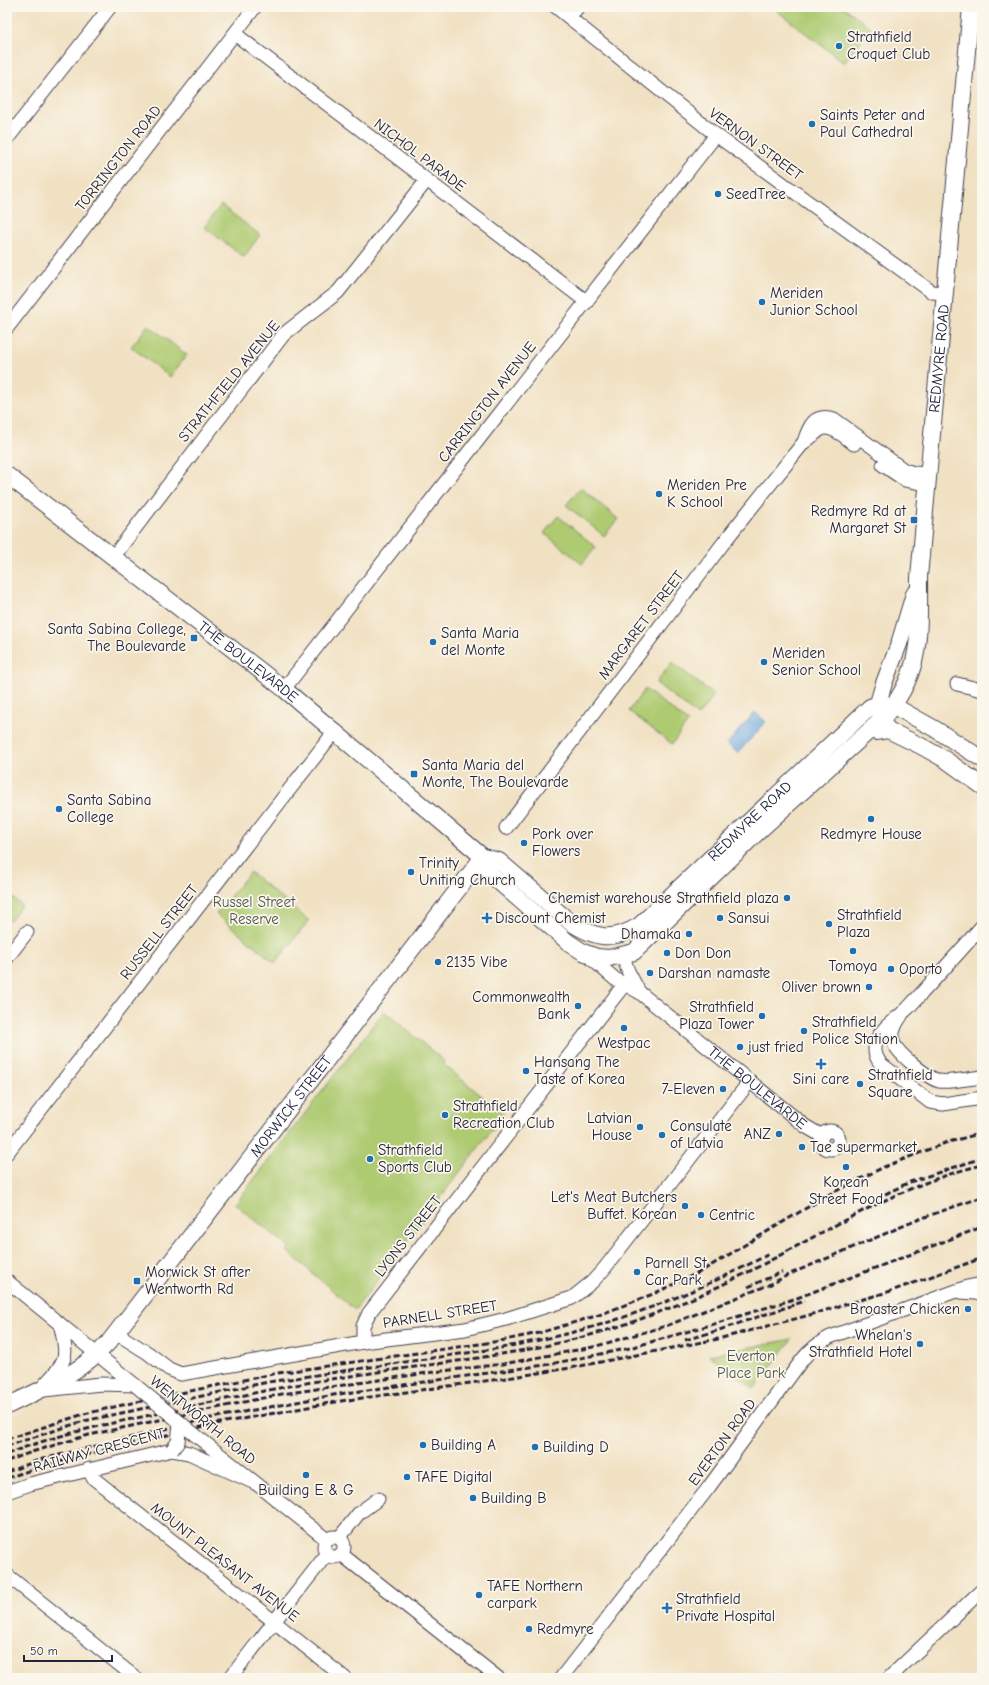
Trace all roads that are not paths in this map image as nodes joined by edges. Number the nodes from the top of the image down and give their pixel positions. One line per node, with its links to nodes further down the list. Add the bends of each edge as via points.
1 (110, 7): 9 (street)
2 (255, 7): 7 (street, TORRINGTON ROAD)
3 (556, 7): 6 (street, VERNON STREET)
4 (578, 7): 6 (street)
5 (972, 7): 11 (main road, REDMYRE ROAD)
6 (569, 17): 8 (street, VERNON STREET)
7 (234, 34): 10 (street, NICHOL PARADE); 13 (street, TORRINGTON ROAD)
8 (716, 135): 11 (street, VERNON STREET, via 932,292); 12 (street, CARRINGTON AVENUE)
9 (7, 139)
10 (426, 180): 12 (street, NICHOL PARADE); 19 (street, STRATHFIELD AVENUE, via 338,292 284,334)
11 (945, 293): 16 (main road, REDMYRE ROAD)
12 (587, 302): 23 (street, CARRINGTON AVENUE)
13 (7, 328)
14 (804, 442): 16 (street, MARGARET STREET, via 815,420 820,417 829,418 846,426 904,470); 17 (street, MARGARET STREET, via 821,429 832,429); 31 (street, MARGARET STREET, via 728,537)
15 (7, 475): 19 (main road, THE BOULEVARDE)
16 (929, 479): 17 (street, MARGARET STREET); 18 (main road, REDMYRE ROAD)
17 (905, 480): 18 (street, MARGARET STREET)
18 (927, 502): 20 (main road, REDMYRE ROAD)
19 (113, 557): 23 (main road, THE BOULEVARDE)
20 (919, 577): 21 (main road, via 899,644); 25 (main road, REDMYRE ROAD, via 918,648 913,669)
21 (884, 683): 25 (main road); 26 (main road)
22 (957, 684): 24 (street)
23 (284, 689): 28 (main road, THE BOULEVARDE)
24 (982, 690)
25 (886, 705): 26 (main road, REDMYRE ROAD, via 870,707); 27 (main road, REDMYRE ROAD); 29 (main road, via 935,729)
26 (862, 713): 36 (main road, REDMYRE ROAD, via 640,925 622,935)
27 (885, 725): 30 (main road, via 940,756); 38 (main road, REDMYRE ROAD, via 857,740 761,829 646,942 634,952)
28 (335, 731): 32 (main road, THE BOULEVARDE); 49 (street, RUSSELL STREET)
29 (982, 759)
30 (982, 786)
31 (506, 828)
32 (483, 857): 33 (main road, THE BOULEVARDE, via 500,861); 37 (main road, THE BOULEVARDE, via 490,874); 55 (main road, MORWICK STREET)
33 (570, 922): 36 (main road, THE BOULEVARDE); 38 (main road, via 582,935 602,944 614,946)
34 (982, 926): 42 (street)
35 (27, 932): 39 (street)
36 (603, 937)
37 (583, 952): 38 (main road, THE BOULEVARDE, via 603,958); 40 (street, THE BOULEVARDE, via 609,975)
38 (622, 956): 41 (street, THE BOULEVARDE)
39 (7, 958)
40 (624, 984): 41 (street, THE BOULEVARDE); 56 (street, LYONS STREET, via 369,1313 363,1326)
41 (639, 992): 44 (street, THE BOULEVARDE)
42 (903, 1013): 45 (street, via 894,1029 893,1042 897,1049 928,1076); 47 (street, via 888,1024 877,1039 877,1059 926,1100)
43 (982, 1077): 45 (street)
44 (750, 1081): 48 (street, THE BOULEVARDE, via 804,1126); 56 (street, PARNELL STREET, via 604,1269 572,1298 465,1329)
45 (941, 1081): 47 (street)
46 (982, 1098): 47 (street)
47 (943, 1104)
48 (822, 1136)
49 (7, 1152)
50 (7, 1281): 54 (street, WENTWORTH ROAD)
51 (982, 1284): 52 (street, EVERTON ROAD)
52 (956, 1292): 53 (street); 77 (street, EVERTON ROAD, via 830,1337 810,1350 709,1487)
53 (982, 1295)
54 (60, 1324): 57 (street, WENTWORTH ROAD); 59 (street, via 64,1339 64,1359 57,1372)
55 (116, 1333): 56 (street, PARNELL STREET, via 181,1374); 57 (main road, MORWICK STREET)
56 (363, 1342)
57 (97, 1354): 58 (street, WENTWORTH ROAD); 59 (main road, MORWICK STREET, via 74,1372)
58 (135, 1385): 59 (street, via 101,1384); 61 (street, WENTWORTH ROAD, bridge)
59 (38, 1391): 60 (main road, MORWICK STREET)
60 (7, 1406)
61 (180, 1423): 62 (street, RAILWAY CRESCENT, bridge, via 178,1442); 64 (street, WENTWORTH ROAD, bridge)
62 (172, 1450): 63 (street, RAILWAY CRESCENT); 64 (street, via 189,1453)
63 (89, 1469): 65 (street, RAILWAY CRESCENT); 72 (street, MOUNT PLEASANT AVENUE, via 93,1478)
64 (255, 1484): 67 (street, WENTWORTH ROAD)
65 (7, 1492)
66 (378, 1499): 67 (street, via 359,1513)
67 (333, 1539): 68 (street, via 323,1547); 69 (street, via 344,1546)
68 (327, 1554): 69 (street, via 335,1557); 72 (street)
69 (341, 1554): 76 (street)
70 (7, 1576): 73 (street)
71 (982, 1590): 78 (street)
72 (274, 1622): 74 (street); 75 (street, MOUNT PLEASANT AVENUE)
73 (136, 1678)
74 (230, 1678)
75 (345, 1678)
76 (498, 1678)
77 (562, 1678)
78 (889, 1678)

